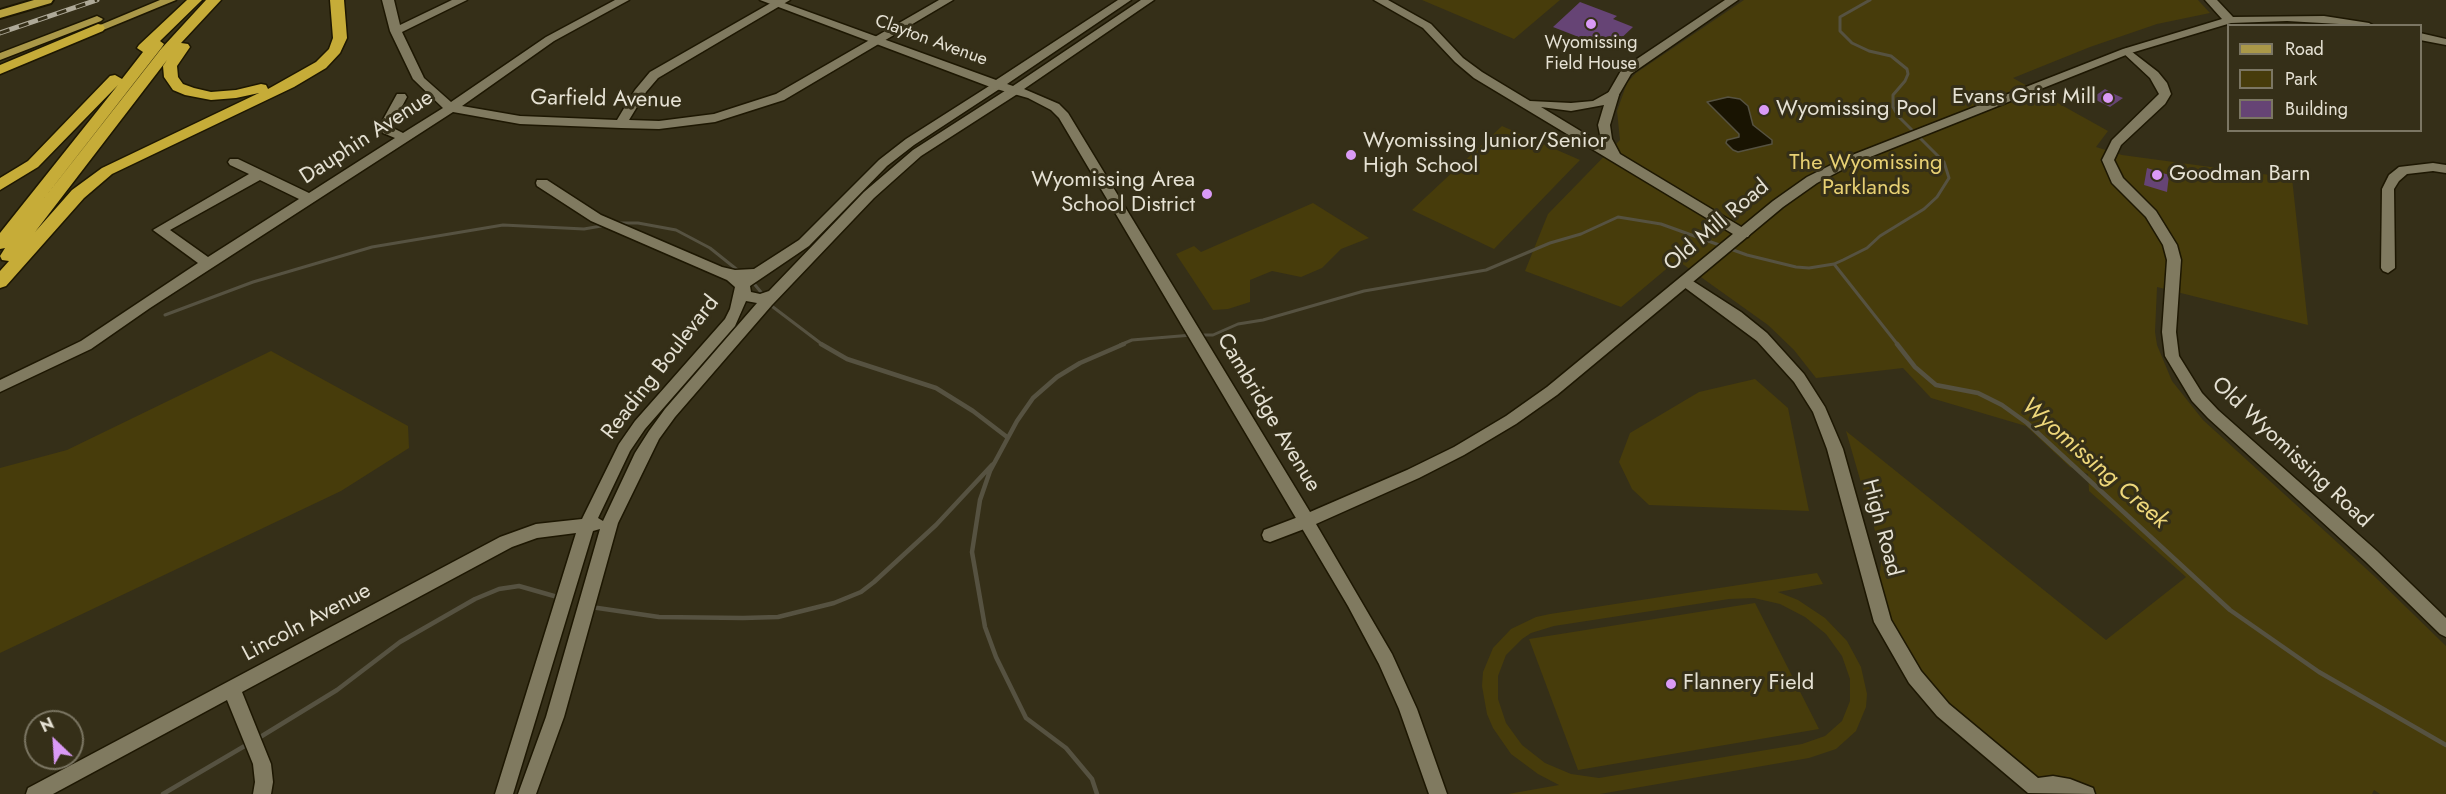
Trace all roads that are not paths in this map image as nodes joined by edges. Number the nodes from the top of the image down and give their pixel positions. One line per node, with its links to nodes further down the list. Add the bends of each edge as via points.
1 (17, 0): 20 (highway)
2 (47, 0): 21 (highway)
3 (148, 0): 30 (main road)
4 (171, 0): 24 (main road)
5 (195, 0): 45 (highway, via 50,149); 48 (highway, via 129,77)
6 (214, 0): 50 (highway, via 166,52)
7 (219, 0): 8 (highway, via 171,63 173,82 190,92 220,96 247,92 309,67 331,40)
8 (327, 0)
9 (337, 0): 55 (highway, via 340,38 321,65 100,176 78,194)
10 (388, 0): 25 (street)
11 (461, 0): 25 (street)
12 (623, 0): 37 (street, Dauphin Avenue, via 550,39)
13 (947, 0): 27 (street, Garfield Avenue)
14 (1125, 0): 32 (street, Reading Boulevard)
15 (1148, 0): 33 (street, Reading Boulevard)
16 (1380, 0): 36 (street, via 1427,26 1478,75)
17 (1732, 0): 34 (street, via 1626,72)
18 (2211, 0): 22 (street)
19 (776, 1): 27 (street, Clayton Avenue); 38 (street, via 654,75)
20 (0, 6)
21 (0, 14)
22 (2230, 20): 23 (street, Old Mill Road, via 2324,19); 29 (street, Old Mill Road)
23 (2356, 24)
24 (98, 28): 31 (highway)
25 (396, 31): 37 (street, via 423,84)
26 (2422, 36): 28 (street)
27 (878, 41): 32 (street, Clayton Avenue); 38 (street, Garfield Avenue, via 798,89 742,111 674,124)
28 (2446, 42)
29 (2127, 51): 47 (street, Old Mill Road, via 1851,160 1812,180); 63 (street, Old Wyomissing Road, via 2161,83 2164,94 2161,102 2116,143 2108,160 2119,184 2151,214 2170,245 2174,260 2169,332 2172,356 2197,397 2219,421 2371,556)
30 (0, 57)
31 (0, 68)
32 (997, 85): 33 (street, Clayton Avenue); 53 (street, Reading Boulevard, via 883,163 804,243)
33 (1015, 90): 57 (street, Reading Boulevard, via 917,153 893,173); 59 (street, Cambridge Avenue, via 1044,100 1064,116)
34 (1613, 95): 36 (street, via 1596,104 1571,107); 40 (street, via 1604,126)
35 (401, 97): 39 (street, via 386,125 387,130)
36 (1523, 100): 40 (street)
37 (452, 108): 38 (street, Garfield Avenue, via 506,119); 39 (street, Dauphin Avenue)
38 (621, 124)
39 (404, 138): 46 (street, Dauphin Avenue)
40 (1614, 156): 47 (street)
41 (234, 162): 43 (street)
42 (2446, 169): 51 (street, via 2404,170 2394,178 2388,189)
43 (258, 175): 46 (street); 49 (street, via 160,230)
44 (542, 183): 52 (street, via 596,218)
45 (0, 185)
46 (310, 199): 49 (street, Dauphin Avenue)
47 (1743, 234): 54 (street, Old Mill Road)
48 (0, 244)
49 (209, 264): 58 (street, Dauphin Avenue, via 86,345)
50 (0, 267)
51 (2388, 268)
52 (718, 271): 53 (street); 56 (street, via 737,280)
53 (756, 274): 56 (street, Reading Boulevard); 57 (street, via 777,275 781,282)
54 (1685, 281): 59 (street, Old Mill Road, via 1552,391 1510,420 1413,474); 65 (street, High Road, via 1762,337 1806,388 1830,434 1888,634 1903,660 1943,710)
55 (0, 282)
56 (742, 288): 57 (street, via 746,296 756,299); 61 (street, Reading Boulevard, via 730,322 624,448)
57 (777, 291): 60 (street, Reading Boulevard, via 654,435)
58 (0, 386)
59 (1306, 521): 62 (street, Old Mill Road); 70 (street, Cambridge Avenue, via 1386,660)
60 (610, 523): 61 (street, Lincoln Avenue); 69 (street, Reading Boulevard, via 555,717)
61 (587, 525): 64 (street, Lincoln Avenue, via 536,531 506,542); 68 (street, Reading Boulevard)
62 (1270, 535)
63 (2446, 629)
64 (232, 688): 66 (street, Lincoln Avenue); 67 (street, via 261,764)
65 (2035, 790): 71 (street, High Road, via 2053,785)
66 (35, 794)
67 (262, 794)
68 (504, 794)
69 (527, 794)
70 (1438, 794)
71 (2086, 794)

